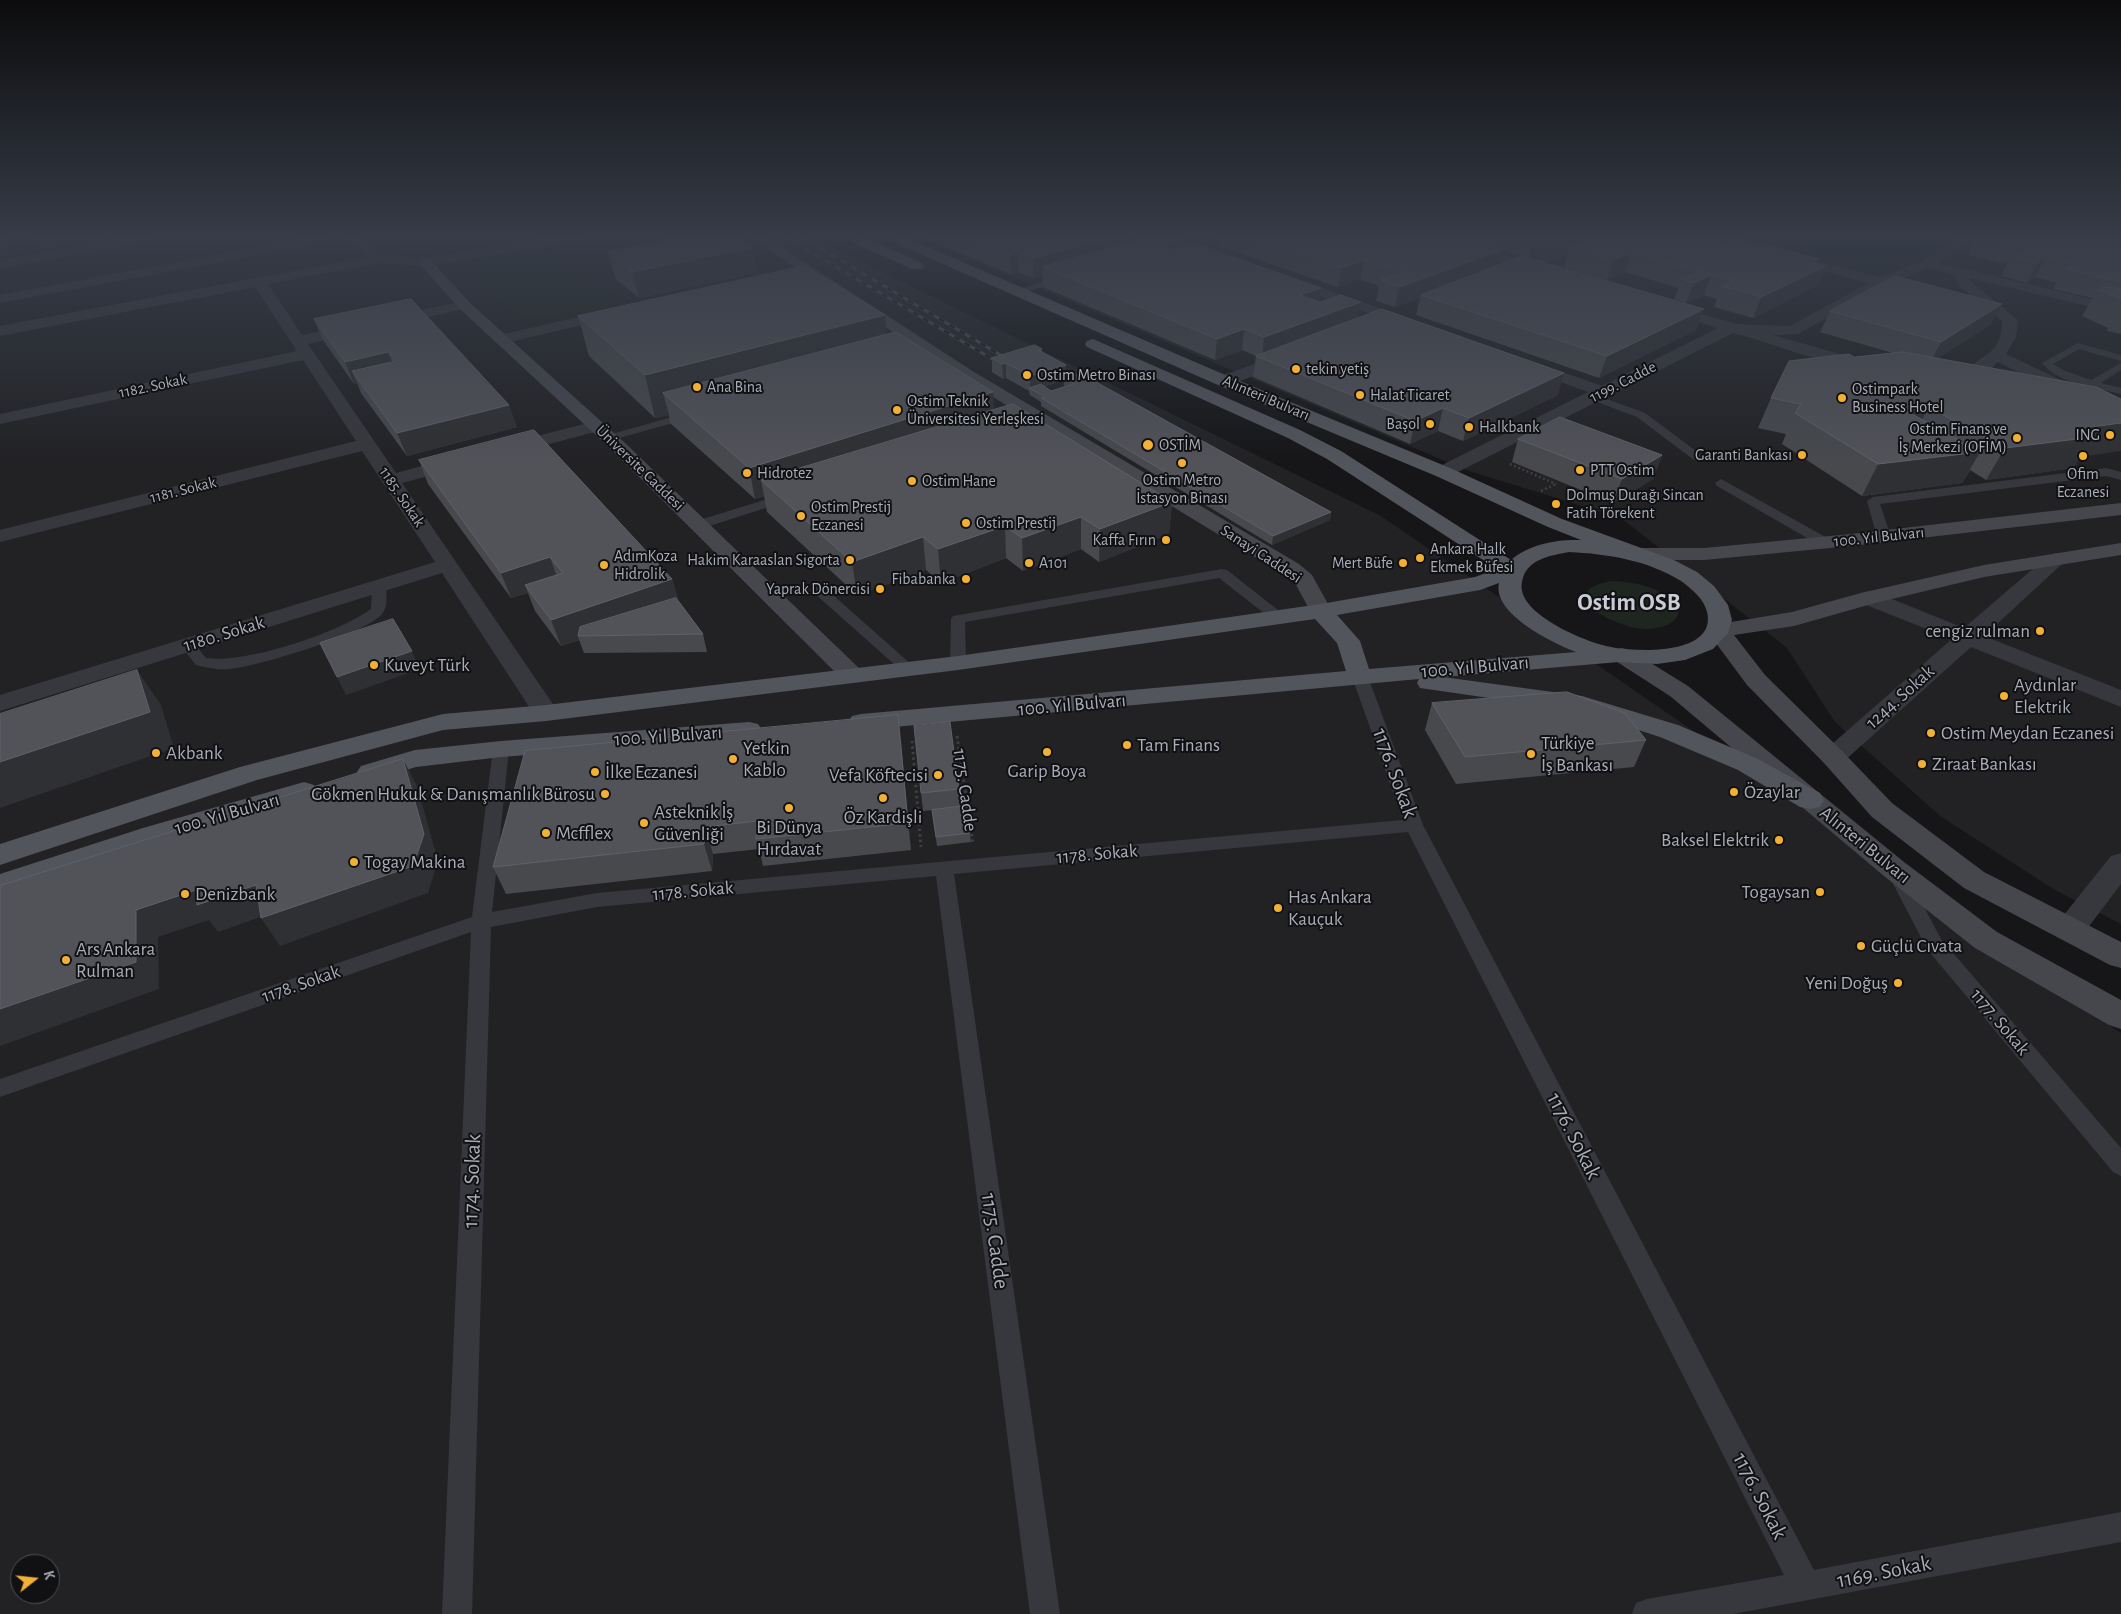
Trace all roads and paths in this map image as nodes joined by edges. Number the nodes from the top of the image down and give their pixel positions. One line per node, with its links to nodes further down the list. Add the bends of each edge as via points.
1 (88, 314): 17 (street)
2 (280, 314): 20 (street, 1185. Sokak)
3 (429, 314): 20 (street, 1182. Sokak)
4 (474, 314): 19 (street, Üniversite Caddesi)
5 (610, 314): 19 (street)
6 (875, 314): 21 (street, Sanayi Caddesi)
7 (1071, 314): 33 (main road, Alınteri Bulvarı)
8 (1385, 314): 13 (street)
9 (1400, 314): 13 (street)
10 (1686, 314): 15 (street)
11 (1823, 314): 15 (street, 1199. Cadde, via 1793,331)
12 (2003, 314): 24 (street, via 2010,320 2011,330)
13 (1393, 317): 14 (street); 16 (street)
14 (1375, 324)
15 (1730, 328): 27 (street, via 1846,361); 36 (street, 1199. Cadde)
16 (1429, 330)
17 (0, 331)
18 (1075, 336): 63 (main road, Alınteri Bulvarı, via 1334,454)
19 (501, 339): 42 (street, Üniversite Caddesi)
20 (302, 348): 39 (street, 1182. Sokak); 43 (street, 1185. Sokak)
21 (927, 348): 23 (lane); 40 (street, Sanayi Caddesi)
22 (1304, 351): 33 (street)
23 (908, 354)
24 (1998, 356): 30 (street); 35 (street)
25 (2121, 358): 34 (lane, via 2078,346 2047,363 2060,374)
26 (1512, 359): 36 (street)
27 (1886, 364)
28 (2121, 366): 34 (lane)
29 (1955, 372): 30 (street)
30 (1974, 374): 31 (street)
31 (1993, 376)
32 (2011, 379): 35 (street)
33 (1224, 381): 48 (main road, Alınteri Bulvarı)
34 (2093, 383): 37 (lane)
35 (2057, 385): 37 (street)
36 (1598, 394): 44 (street, 1199. Cadde); 46 (lane, via 1641,415)
37 (2118, 396)
38 (702, 411): 42 (lane)
39 (0, 419)
40 (1041, 419): 41 (lane); 67 (street, Sanayi Caddesi, via 1291,569 1304,580)
41 (1022, 425)
42 (602, 432): 45 (street); 55 (street, Üniversite Caddesi)
43 (366, 444): 50 (street, 1185. Sokak); 56 (street, 1181. Sokak)
44 (1482, 452): 48 (street, 1199. Cadde); 52 (path)
45 (494, 453)
46 (1698, 457)
47 (475, 458): 50 (street)
48 (1443, 472): 60 (main road, Alınteri Bulvarı, via 1555,523)
49 (2121, 476): 57 (lane, via 2106,472 1873,501)
50 (391, 480): 62 (street, 1185. Sokak)
51 (1721, 483): 58 (lane)
52 (1556, 484)
53 (803, 492): 55 (lane)
54 (2121, 509): 57 (street, 100. Yıl Bulvarı)
55 (698, 524): 75 (street, Üniversite Caddesi)
56 (0, 536)
57 (1884, 537): 58 (street, 100. Yıl Bulvarı)
58 (1826, 542): 60 (street, 100. Yıl Bulvarı, via 1704,554)
59 (2121, 549): 61 (street)
60 (1635, 554): 63 (main road, 100. Yıl Bulvarı, via 1602,547 1569,546 1542,551 1521,561); 69 (main road, via 1693,579 1712,596 1721,614)
61 (2056, 559): 66 (street, via 1984,571); 70 (street, 1244. Sokak)
62 (447, 565): 64 (street, 1180. Sokak); 79 (street, 1185. Sokak)
63 (1513, 570): 67 (main road, 100. Yıl Bulvarı, via 1480,583); 72 (main road, via 1509,590 1518,606 1535,622 1559,637)
64 (379, 586): 71 (street, 1180. Sokak); 71 (lane, via 379,608 363,622 244,662 219,665 201,662)
65 (819, 590): 74 (lane)
66 (1869, 598): 69 (street, via 1794,619); 70 (street)
67 (1321, 611): 68 (main road, 100. Yıl Bulvarı); 76 (main road, via 1348,641)
68 (1278, 617): 73 (main road, 100. Yıl Bulvarı); 73 (lane, via 1222,573 958,618)
69 (1719, 631): 72 (main road, via 1706,645 1685,654 1656,657); 85 (street, Alınteri Bulvarı, via 1756,680)
70 (1968, 637): 77 (street); 85 (street, 1244. Sokak)
71 (187, 645): 78 (street, 1180. Sokak)
72 (1622, 655): 76 (main road, 100. Yıl Bulvarı); 86 (street, Alınteri Bulvarı, via 1679,691)
73 (958, 663): 74 (main road, 100. Yıl Bulvarı)
74 (908, 669): 75 (main road, 100. Yıl Bulvarı)
75 (853, 676): 79 (main road, 100. Yıl Bulvarı)
76 (1360, 677): 80 (main road, 100. Yıl Bulvarı); 86 (main road, via 1479,688 1582,704 1669,731 1747,764); 87 (lane, 1176. Sokak)
77 (2121, 699)
78 (0, 703)
79 (546, 713): 88 (main road, 100. Yıl Bulvarı, via 443,722 249,773)
80 (954, 715): 81 (main road, 100. Yıl Bulvarı); 90 (path, 1175. Cadde)
81 (910, 718): 82 (main road, 100. Yıl Bulvarı); 91 (path)
82 (840, 724)
83 (770, 729): 84 (main road, 100. Yıl Bulvarı)
84 (501, 748): 93 (main road, 100. Yıl Bulvarı, via 415,759 154,835); 94 (lane, 1174. Sokak)
85 (1833, 757): 95 (street, Alınteri Bulvarı, via 1882,810 1974,880)
86 (1810, 800): 92 (street, Alınteri Bulvarı)
87 (1414, 825): 90 (lane, 1178. Sokak); 101 (lane, 1176. Sokak)
88 (0, 855)
89 (2121, 863): 95 (street)
90 (976, 865): 91 (lane, 1178. Sokak)
91 (933, 869): 94 (lane, 1178. Sokak, via 597,900); 103 (lane, 1175. Cadde)
92 (1894, 869): 97 (street, Alınteri Bulvarı, via 1986,940); 99 (lane, 1177. Sokak, via 1934,944)
93 (0, 885)
94 (481, 921): 98 (lane, 1178. Sokak); 102 (lane, 1174. Sokak)
95 (2070, 929): 96 (street, Alınteri Bulvarı)
96 (2121, 956)
97 (2121, 1016)
98 (0, 1088)
99 (2121, 1165)
100 (2121, 1527): 101 (lane, 1169. Sokak)
101 (1806, 1586): 104 (lane, 1169. Sokak)
102 (457, 1614)
103 (1045, 1614)
104 (1647, 1614)

